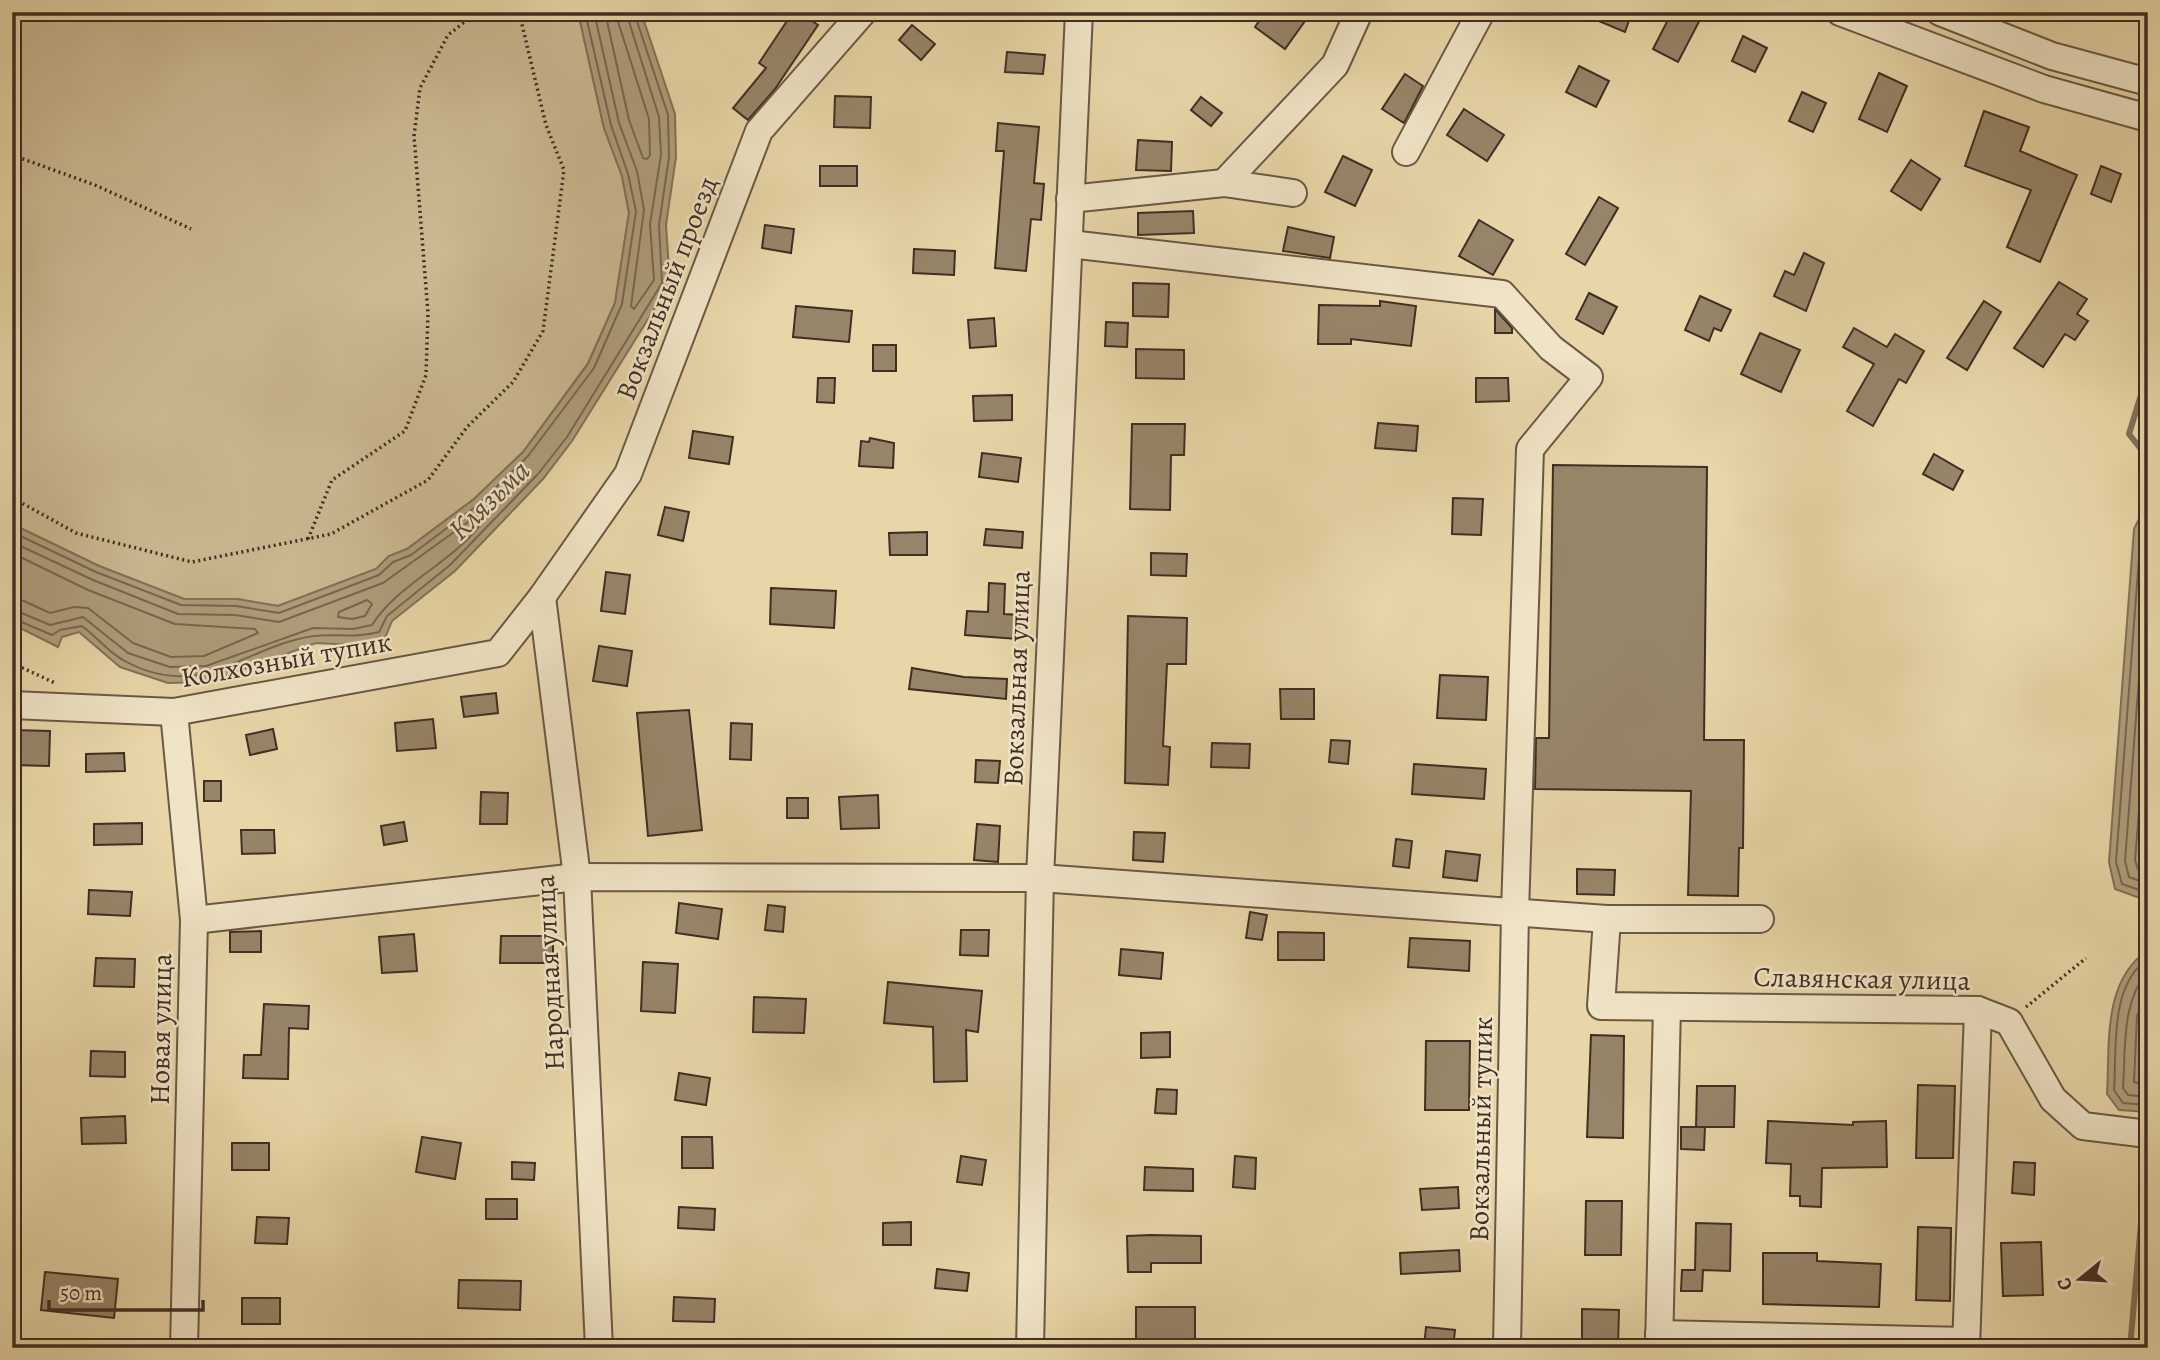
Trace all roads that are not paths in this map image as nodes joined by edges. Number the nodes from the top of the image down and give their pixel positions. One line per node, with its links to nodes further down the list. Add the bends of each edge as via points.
1 (863, 12): 14 (street, Вокзальный проезд, via 759,131 628,474)
2 (1079, 12): 12 (street, Вокзальная улица)
3 (1359, 12): 10 (street, via 1335,65)
4 (1481, 12): 9 (street)
5 (1840, 12): 8 (street, via 2044,89)
6 (1940, 12): 7 (street, via 2052,56)
7 (2148, 82)
8 (2148, 118)
9 (1406, 152)
10 (1224, 183): 11 (street); 12 (street)
11 (1293, 193)
12 (1070, 199): 13 (street, Вокзальная улица)
13 (1070, 244): 18 (street, Вокзальная улица, via 1050,586); 19 (street, Вокзальный тупик, via 1502,294 1551,348 1589,377 1530,449)
14 (542, 597): 16 (street, Колхозный тупик, via 498,653); 17 (street, Народная улица)
15 (12, 705): 16 (street, Колхозный тупик)
16 (174, 712): 22 (street, Новая улица)
17 (577, 877): 18 (street); 22 (street); 29 (street, Народная улица)
18 (1040, 878): 19 (street); 30 (street, Вокзальная улица)
19 (1515, 912): 20 (street); 31 (street, Вокзальный тупик)
20 (1607, 919): 21 (street); 23 (street, Славянская улица, via 1601,1006)
21 (1760, 919)
22 (194, 920): 28 (street, Новая улица)
23 (1667, 1007): 24 (street, Славянская улица); 26 (street)
24 (1979, 1010): 25 (street, Славянская улица, via 2009,1022 2053,1099 2083,1126); 27 (street)
25 (2148, 1134)
26 (1659, 1341): 27 (street)
27 (1966, 1345)
28 (184, 1348)
29 (599, 1348)
30 (1030, 1348)
31 (1507, 1348)

